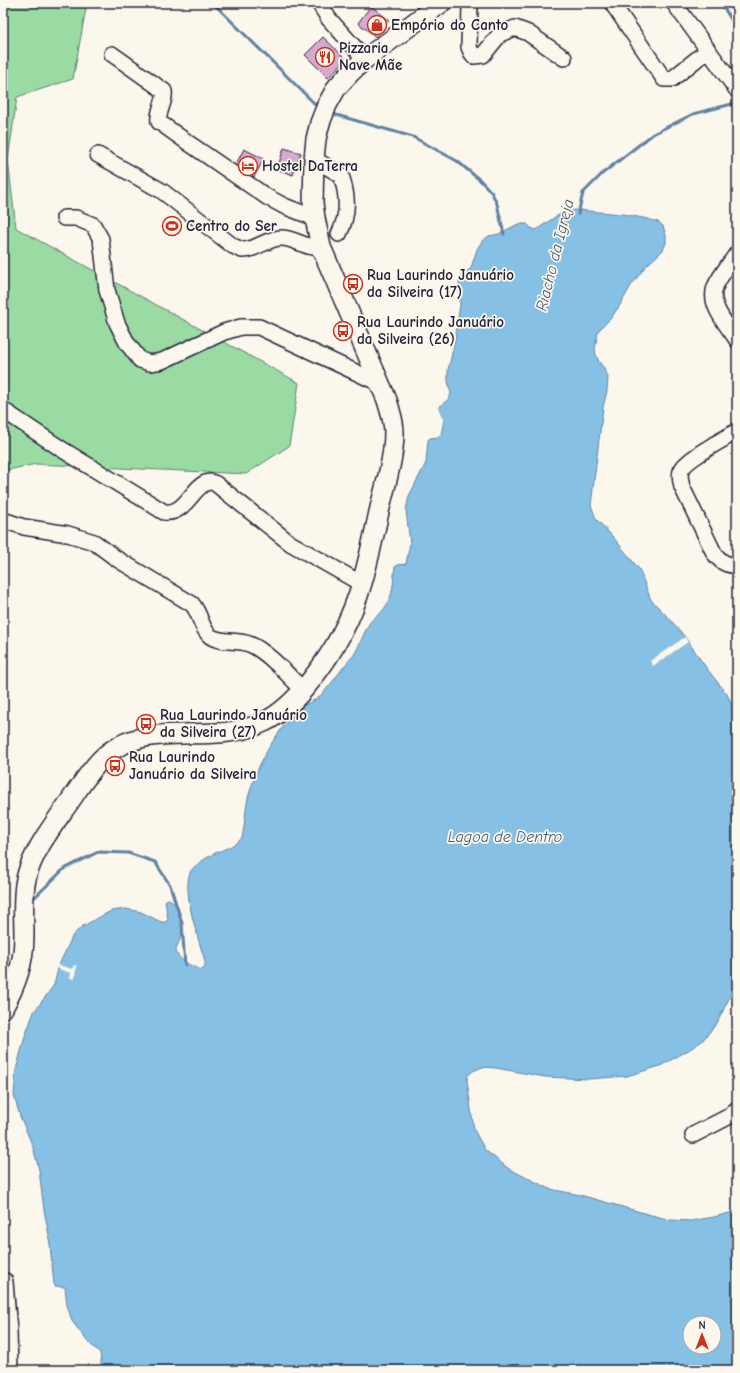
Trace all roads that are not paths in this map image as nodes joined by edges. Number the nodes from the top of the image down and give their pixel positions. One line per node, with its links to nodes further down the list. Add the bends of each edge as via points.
1 (319, 3): 9 (street, via 329,19)
2 (441, 3): 9 (main road)
3 (470, 3): 8 (street, via 469,47 474,56 482,55 500,34 515,28 528,33)
4 (612, 3): 6 (street, via 664,79 672,80)
5 (674, 3): 6 (street)
6 (708, 50): 10 (street)
7 (112, 54): 14 (street, via 164,92 159,122 267,197)
8 (564, 58)
9 (365, 59): 12 (main road, via 337,87 327,104 320,123)
10 (737, 90)
11 (98, 155): 16 (street, via 162,191 233,246 242,250 283,238 308,247)
12 (314, 159): 14 (main road); 15 (street, via 341,175 346,190 347,212)
13 (64, 218): 19 (street, via 76,218 93,225 101,239 108,290 117,323 127,343 140,360 150,363 162,362 224,332 241,327 259,327)
14 (315, 218): 16 (main road)
15 (339, 234)
16 (321, 247): 19 (main road)
17 (737, 253): 18 (street, via 718,281 714,294 716,307)
18 (737, 340)
19 (381, 384): 24 (main road, via 394,431 382,500)
20 (3, 410): 24 (street, via 164,512 177,510 204,484 216,484 290,543)
21 (737, 431): 23 (street, via 692,459 680,472 682,487 714,553 720,561)
22 (3, 520): 25 (street, via 94,542 117,559 192,604 197,610 202,626 211,636 219,640 252,644)
23 (732, 565)
24 (362, 584): 25 (main road, via 354,607 332,651)
25 (303, 690): 26 (main road, via 288,706 252,727 223,732 179,733 134,739 108,753 97,764 55,822 30,868 24,891 21,966)
26 (3, 1008)
27 (737, 1109): 28 (street, via 728,1117)
28 (693, 1135)
29 (3, 1282): 31 (main road)
30 (3, 1369): 31 (street)
31 (8, 1370)

